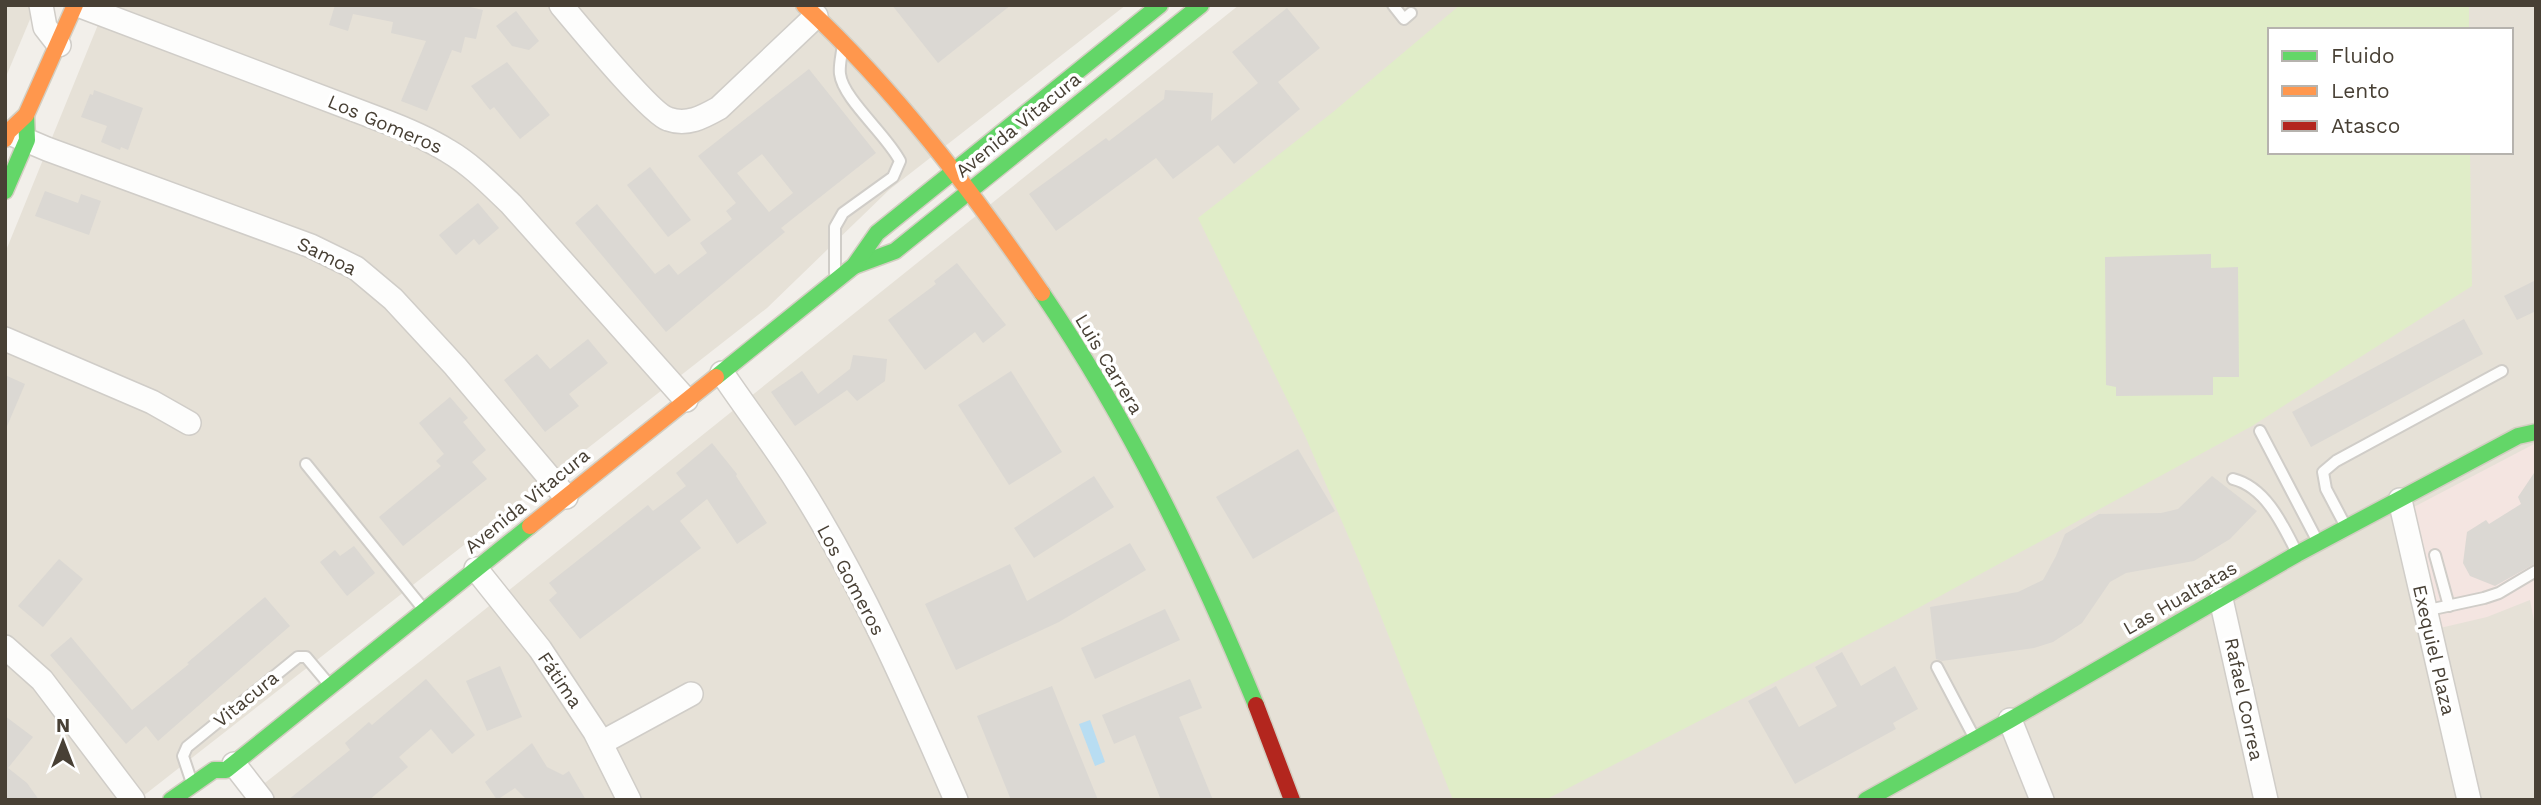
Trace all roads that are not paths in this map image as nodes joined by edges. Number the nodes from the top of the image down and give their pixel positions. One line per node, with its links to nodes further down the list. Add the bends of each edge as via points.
1 (41, 5): 10 (street, via 45,27)
2 (77, 5): 10 (main road); 20 (street, Los Gomeros, via 379,118 451,152 511,204)
3 (561, 5): 7 (street, via 649,103 666,118 682,122 719,108)
4 (1160, 5): 12 (main road, Avenida Vitacura)
5 (1200, 5): 14 (main road, Avenida Vitacura)
6 (1393, 5): 8 (lane, via 1405,19)
7 (810, 11): 9 (main road, Luis Carrera)
8 (1411, 13)
9 (842, 41): 12 (main road, Luis Carrera); 16 (lane, via 844,89 900,161 893,177 843,213 835,227)
10 (59, 45): 11 (main road)
11 (13, 137): 13 (main road); 28 (street, Samoa, via 311,246 356,268 393,299 455,366)
12 (953, 171): 14 (main road, Luis Carrera); 15 (main road, Avenida Vitacura, via 877,233)
13 (5, 191)
14 (970, 191): 15 (main road, Avenida Vitacura, via 894,251); 55 (main road, Luis Carrera, via 1094,376 1159,493 1225,630)
15 (854, 266): 16 (main road, Avenida Vitacura)
16 (835, 281): 19 (main road, Avenida Vitacura)
17 (5, 339): 22 (street, via 152,402)
18 (2502, 371): 30 (lane, via 2323,472 2326,489)
19 (722, 373): 20 (main road, Avenida Vitacura); 54 (street, Los Gomeros, via 799,484 849,574)
20 (686, 400): 28 (main road, Avenida Vitacura)
21 (2536, 418): 25 (main road, Las Hualtatas, via 2525,424)
22 (189, 423)
23 (2260, 431): 31 (lane)
24 (2536, 432): 25 (main road, Las Hualtatas)
25 (2518, 436): 29 (main road, Las Hualtatas)
26 (306, 464): 38 (lane)
27 (2233, 480): 32 (lane, via 2246,482 2267,502)
28 (566, 496): 34 (main road, Avenida Vitacura)
29 (2400, 500): 30 (main road, Las Hualtatas); 39 (street, Exequiel Plaza)
30 (2347, 528): 31 (main road, Las Hualtatas)
31 (2318, 543): 32 (main road, Las Hualtatas)
32 (2297, 554): 36 (main road, Las Hualtatas)
33 (2435, 555): 37 (lane)
34 (476, 569): 38 (main road, Avenida Vitacura); 46 (street, Fátima, via 540,649)
35 (2536, 571): 37 (lane, via 2499,593)
36 (2221, 598): 44 (main road, Las Hualtatas); 58 (street, Rafael Correa)
37 (2449, 606): 39 (lane)
38 (425, 611): 42 (main road, Avenida Vitacura)
39 (2424, 611): 59 (street, Exequiel Plaza)
40 (5, 647): 50 (street, via 42,680)
41 (1937, 667): 45 (lane)
42 (331, 687): 47 (main road, Avenida Vitacura); 48 (lane, Vitacura, via 306,657 298,657 187,747 183,756)
43 (691, 694): 46 (street)
44 (2010, 720): 45 (main road, Las Hualtatas); 57 (street)
45 (1975, 739): 56 (main road, Las Hualtatas)
46 (601, 743): 53 (street, Fátima)
47 (230, 767): 48 (main road, Avenida Vitacura); 49 (main road, Avenida Vitacura); 52 (street)
48 (193, 783): 51 (main road, Avenida Vitacura)
49 (218, 789)
50 (133, 800)
51 (171, 800)
52 (262, 800)
53 (629, 800)
54 (956, 800)
55 (1292, 800)
56 (1866, 800)
57 (2042, 800)
58 (2266, 800)
59 (2469, 800)

